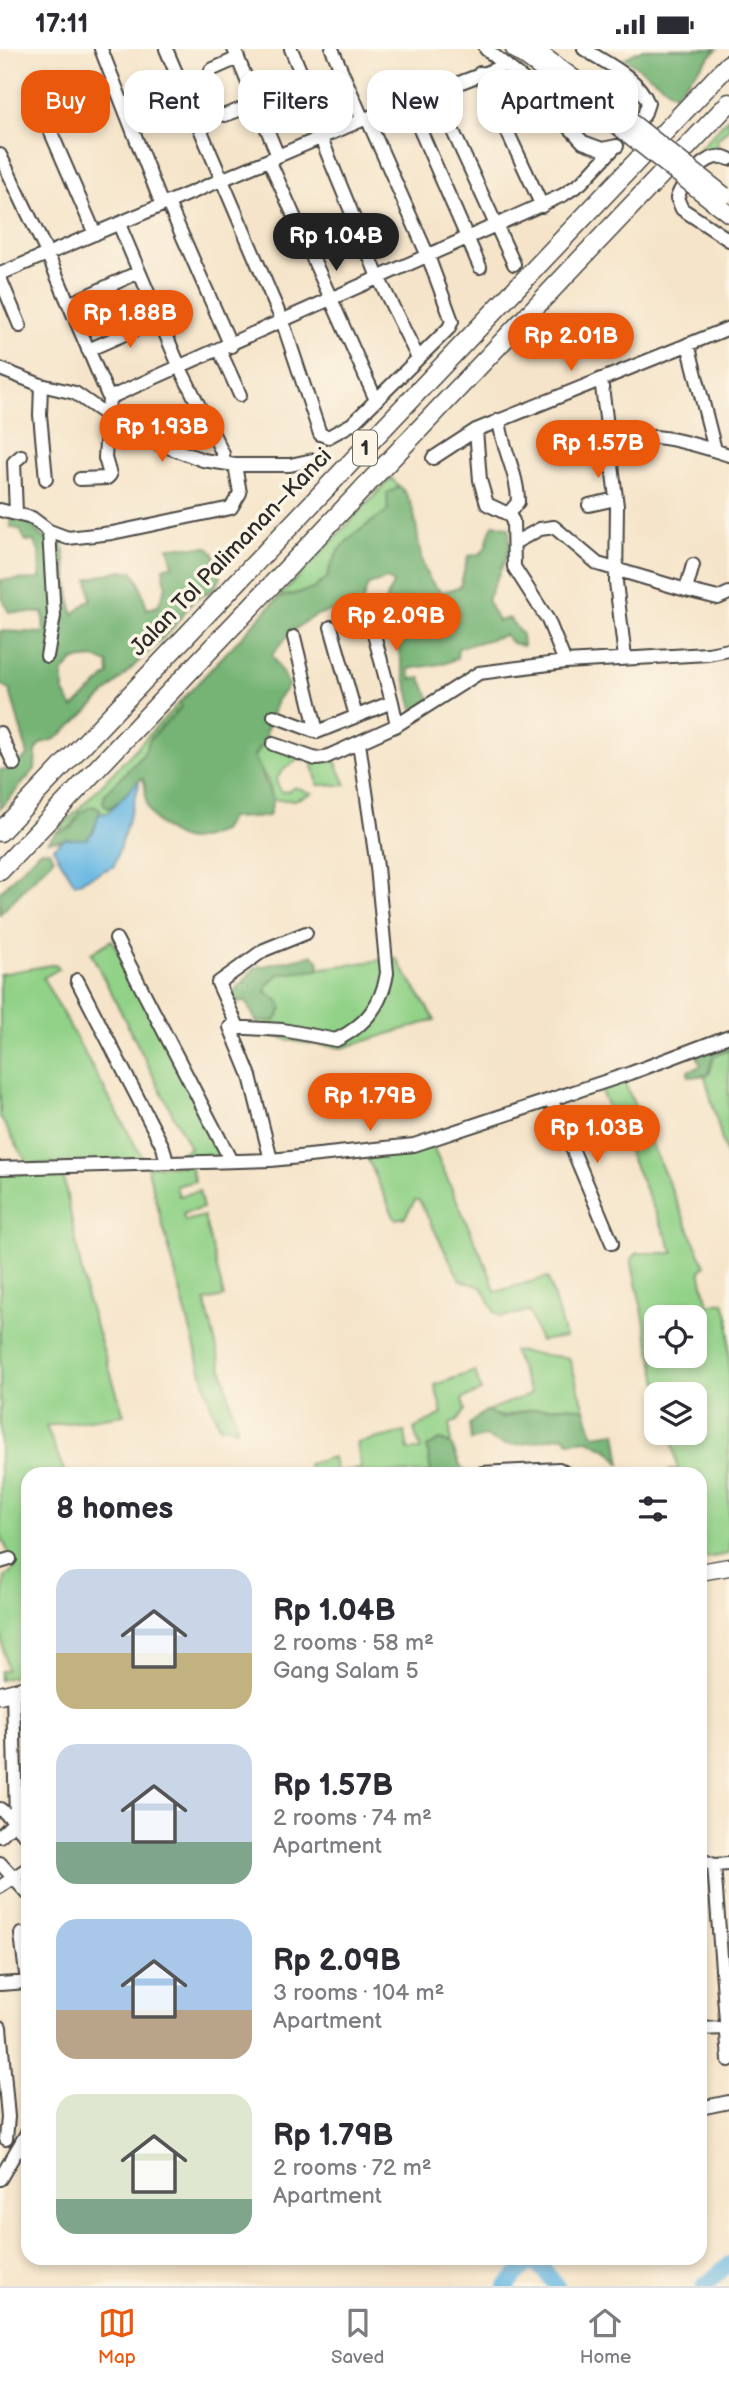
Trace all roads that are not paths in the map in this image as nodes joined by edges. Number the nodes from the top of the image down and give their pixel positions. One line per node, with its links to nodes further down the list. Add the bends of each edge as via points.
1 (100, 49): 34 (street)
2 (166, 49): 32 (street)
3 (290, 49): 27 (street)
4 (332, 49): 20 (street)
5 (486, 49): 11 (street)
6 (514, 49): 15 (main road)
7 (534, 49): 16 (main road)
8 (584, 49): 28 (street, via 630,78 648,103 644,115)
9 (236, 53): 12 (street); 13 (street)
10 (729, 64): 95 (highway, Jalan Tol Palimanan–Kanci / 1)
11 (506, 65): 14 (street); 28 (street, via 583,142 602,149)
12 (211, 70)
13 (243, 70)
14 (490, 70)
15 (546, 70)
16 (558, 70)
17 (729, 103): 99 (highway, 1)
18 (238, 110): 19 (street)
19 (225, 115)
20 (365, 119): 27 (street); 43 (street)
21 (51, 133): 39 (street)
22 (266, 133): 30 (street)
23 (422, 133): 40 (street)
24 (454, 133): 38 (street)
25 (508, 133): 35 (street)
26 (636, 133): 33 (main road, bridge)
27 (324, 137): 30 (street); 48 (street)
28 (616, 146): 35 (street, via 581,183)
29 (0, 155): 42 (street)
30 (274, 158): 32 (street); 49 (street)
31 (729, 159): 41 (street, via 709,159 677,198 682,209)
32 (219, 180): 34 (street); 52 (street)
33 (723, 199): 36 (main road)
34 (165, 204): 37 (street); 56 (street)
35 (542, 206): 38 (street)
36 (729, 215)
37 (118, 224): 39 (street); 46 (street)
38 (497, 226): 40 (street); 44 (street)
39 (95, 234): 42 (street)
40 (469, 238): 43 (street); 45 (street)
41 (729, 240)
42 (47, 253): 47 (street); 50 (street)
43 (428, 256): 48 (street); 58 (street, via 452,317 450,327)
44 (514, 264)
45 (480, 267)
46 (139, 272): 50 (street); 51 (street)
47 (0, 276): 53 (street)
48 (377, 277): 49 (street); 58 (street)
49 (330, 302): 52 (street); 64 (street)
50 (69, 304): 57 (street)
51 (159, 319): 57 (street); 59 (street)
52 (283, 323): 56 (street); 64 (street, via 320,434 334,435)
53 (20, 326)
54 (729, 328): 55 (street)
55 (688, 344): 61 (street); 68 (street)
56 (225, 349): 59 (street); 63 (street)
57 (88, 350): 65 (street)
58 (418, 358): 64 (street)
59 (180, 368): 65 (street); 74 (street)
60 (0, 369): 62 (street)
61 (601, 379): 66 (street); 71 (street)
62 (41, 384): 65 (street); 75 (street)
63 (240, 395)
64 (376, 400)
65 (108, 407): 74 (street, via 156,445); 76 (street, via 105,458 110,475)
66 (499, 421): 67 (street); 81 (street, via 518,492 518,502)
67 (476, 430): 72 (street); 81 (street, via 487,504)
68 (715, 450): 69 (street); 71 (street, via 645,437)
69 (729, 454)
70 (21, 456): 80 (street, via 14,462)
71 (611, 457): 77 (street)
72 (433, 458)
73 (313, 460): 74 (street, via 290,465)
74 (226, 461): 82 (street, via 240,493 231,508 88,537 68,538)
75 (46, 479)
76 (80, 479)
77 (617, 499): 78 (street); 85 (street)
78 (589, 505)
79 (0, 510): 80 (street)
80 (16, 513): 82 (street)
81 (508, 515): 83 (street, via 514,524)
82 (49, 531): 92 (street, via 54,616)
83 (514, 543): 85 (street, via 554,527 590,559); 94 (street, via 514,567 548,620)
84 (693, 565): 86 (street)
85 (617, 571): 86 (street); 93 (street)
86 (686, 590): 87 (street, via 718,598)
87 (729, 593)
88 (369, 612): 96 (street)
89 (331, 627): 98 (street)
90 (294, 637): 101 (street)
91 (729, 650): 93 (street)
92 (47, 656)
93 (625, 658): 94 (street)
94 (565, 662): 100 (street, via 479,673)
95 (125, 698): 99 (highway); 106 (highway, Jalan Tol Palimanan–Kanci / 1)
96 (392, 702): 98 (street); 100 (street)
97 (274, 716): 101 (street)
98 (356, 716): 101 (street)
99 (146, 717): 107 (highway, 1)
100 (397, 725): 103 (street)
101 (317, 732)
102 (0, 733): 105 (street)
103 (359, 743): 104 (street, via 319,759); 111 (street, via 387,973 379,1001 366,1020 336,1040)
104 (272, 744)
105 (14, 764)
106 (0, 832)
107 (0, 871)
108 (306, 933): 111 (street, via 264,950 218,983)
109 (116, 939): 115 (street)
110 (77, 980): 116 (street)
111 (237, 1025): 114 (street, via 230,1029 250,1076)
112 (729, 1036): 113 (street)
113 (552, 1101): 114 (street, via 434,1141); 118 (street)
114 (271, 1160): 115 (street)
115 (231, 1161): 116 (street)
116 (167, 1163): 117 (street)
117 (0, 1168)
118 (612, 1243)
119 (729, 1567): 120 (main road)
120 (707, 1571)
121 (14, 1691): 123 (street)
122 (0, 1809): 123 (street)
123 (15, 1822): 124 (street); 125 (street)
124 (21, 1829)
125 (0, 1836)
126 (707, 1862): 129 (street)
127 (0, 1863): 131 (street)
128 (729, 1864): 129 (street)
129 (714, 1865): 134 (street)
130 (21, 1872): 131 (street)
131 (13, 1877): 132 (street); 133 (street)
132 (21, 1886)
133 (0, 1887)
134 (723, 1925): 137 (street)
135 (21, 1982): 136 (street)
136 (0, 1984)
137 (726, 2023): 139 (street); 140 (street)
138 (0, 2027): 143 (street, via 6,2071)
139 (707, 2027)
140 (729, 2060)
141 (729, 2102): 142 (street)
142 (707, 2107)
143 (3, 2138): 144 (street)
144 (18, 2152): 145 (street)
145 (0, 2179)

